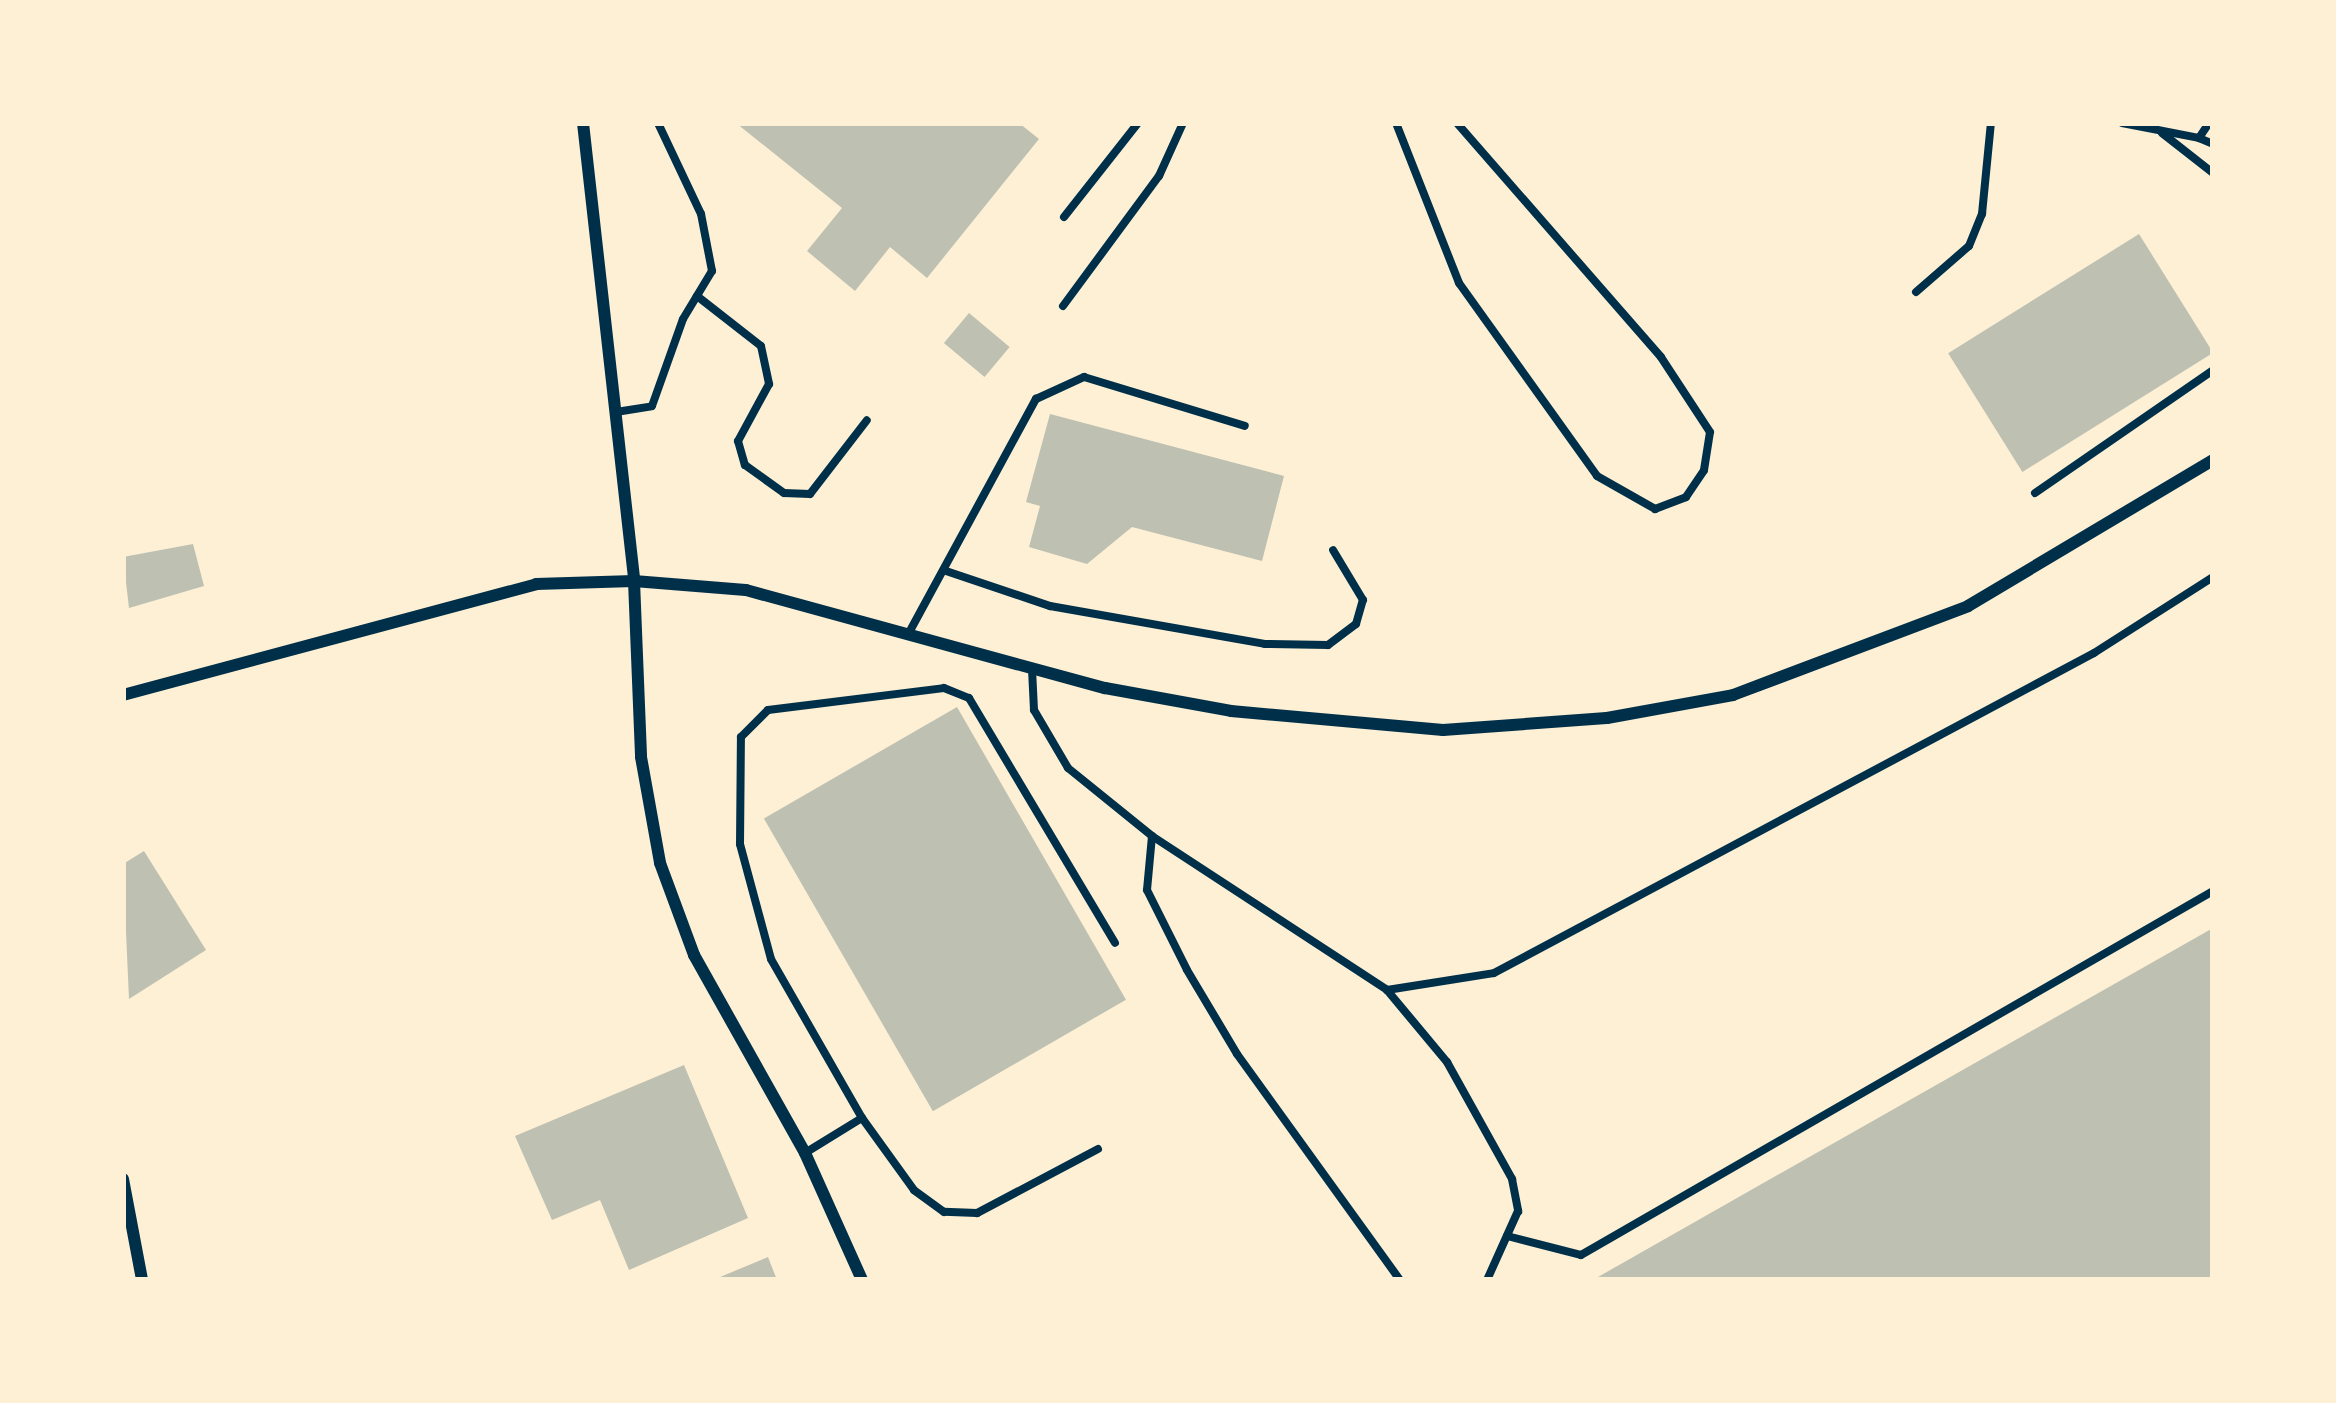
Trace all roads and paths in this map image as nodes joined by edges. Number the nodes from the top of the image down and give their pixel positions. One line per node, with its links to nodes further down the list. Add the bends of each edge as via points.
1 (583, 123): 19 (street)
2 (658, 123): 16 (lane, via 701,214 712,271)
3 (1138, 123): 14 (lane)
4 (1183, 123): 17 (lane, via 1159,176)
5 (1396, 123): 6 (lane, via 1459,283 1597,476 1655,509 1686,497 1704,470 1710,432 1661,357)
6 (1457, 123)
7 (1991, 123): 15 (lane, via 1982,214 1969,246)
8 (2122, 123): 10 (lane)
9 (2209, 123): 11 (lane)
10 (2157, 130): 11 (lane); 13 (lane)
11 (2199, 138): 12 (lane)
12 (2213, 144)
13 (2213, 172)
14 (1064, 217)
15 (1916, 292)
16 (697, 296): 19 (lane, via 652,406); 20 (lane, via 760,346 769,384 738,441 746,465 784,493 810,494)
17 (1063, 307)
18 (2213, 370): 23 (lane)
19 (614, 412): 27 (street)
20 (867, 420)
21 (1245, 426): 25 (lane, via 1084,377 1036,399)
22 (2213, 460): 29 (street, via 1968,606 1733,695 1607,718 1443,730 1231,711)
23 (2035, 494)
24 (1333, 550): 25 (lane, via 1363,600 1356,624 1328,645 1265,644 1050,606)
25 (946, 572): 28 (lane)
26 (2213, 577): 34 (lane, via 2094,652 1494,973)
27 (634, 581): 28 (street, via 746,590); 30 (street, via 536,584); 37 (street, via 641,758 660,863 694,955)
28 (911, 629): 29 (street)
29 (1031, 666): 31 (lane, via 1034,710 1069,768)
30 (123, 694)
31 (1152, 836): 34 (lane); 42 (lane, via 1147,890 1187,970 1237,1054)
32 (2213, 891): 39 (lane, via 1581,1256)
33 (1115, 943): 35 (lane, via 969,698 944,688 769,710 741,737 740,844 771,959)
34 (1387, 990): 39 (lane, via 1447,1062 1512,1179 1518,1211)
35 (862, 1118): 36 (lane, via 914,1190 944,1212 977,1213); 37 (lane)
36 (1098, 1150)
37 (805, 1153): 41 (street)
38 (123, 1179): 40 (street)
39 (1507, 1236): 43 (lane)
40 (142, 1280)
41 (862, 1280)
42 (1400, 1280)
43 (1487, 1280)

